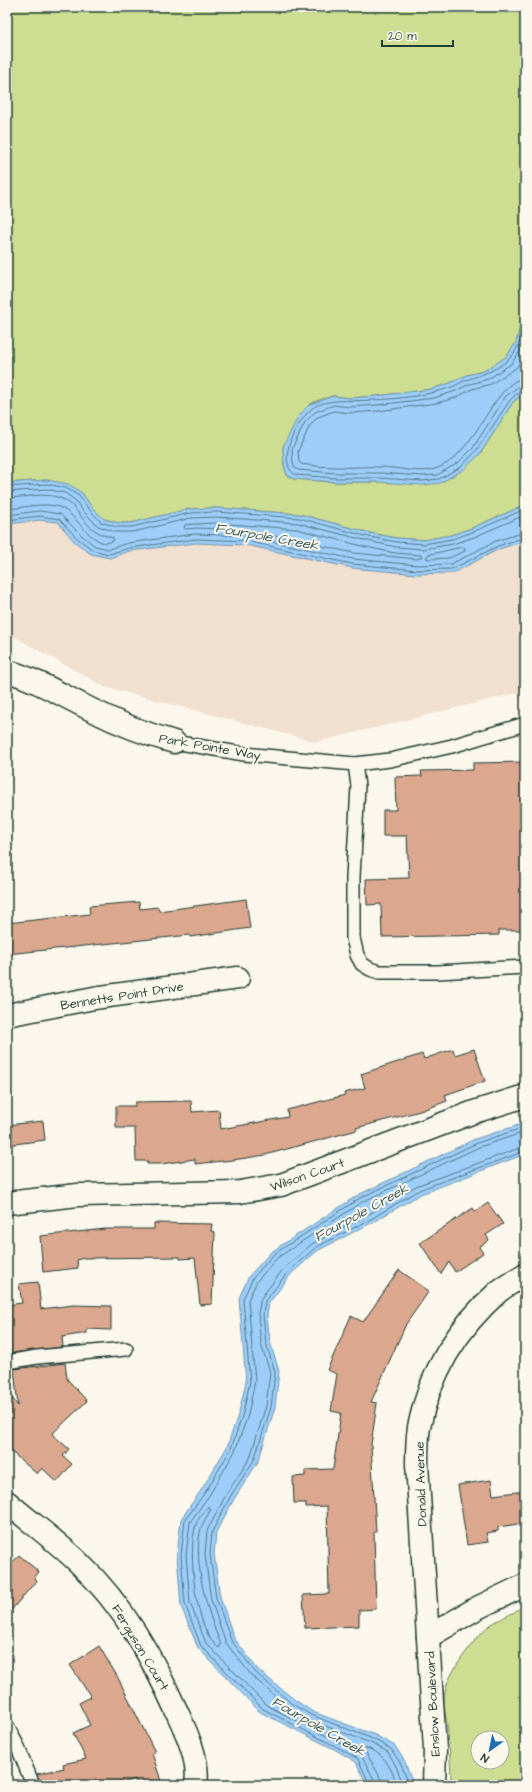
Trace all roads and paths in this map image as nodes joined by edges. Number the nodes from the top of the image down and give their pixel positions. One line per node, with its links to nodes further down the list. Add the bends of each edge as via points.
1 (7, 671): 3 (street, Park Pointe Way, via 62,694 120,723)
2 (525, 724): 4 (lane, Park Pointe Way, via 452,746 390,760)
3 (174, 742): 4 (lane, Park Pointe Way, via 244,754)
4 (355, 764): 5 (lane, via 358,786 353,877 354,938 357,955 362,964 379,972 438,972)
5 (525, 967)
6 (238, 978): 7 (street, Bennetts Point Drive, via 94,998)
7 (7, 1015)
8 (525, 1096): 9 (street, Wilson Court, via 474,1112 301,1178 261,1189 215,1194 78,1195)
9 (7, 1204)
10 (525, 1275): 15 (street, Donald Avenue, via 500,1290 456,1337 438,1367 418,1428 417,1464)
11 (126, 1349): 12 (lane)
12 (7, 1362)
13 (7, 1502): 18 (street, Ferguson Court, via 83,1566 129,1623 163,1681 183,1725 193,1754)
14 (525, 1585): 15 (street, Enslow Boulevard, via 477,1608)
15 (428, 1637): 19 (street, Enslow Boulevard, via 435,1749)
16 (7, 1726): 17 (lane)
17 (33, 1785)
18 (196, 1785)
19 (434, 1785)

